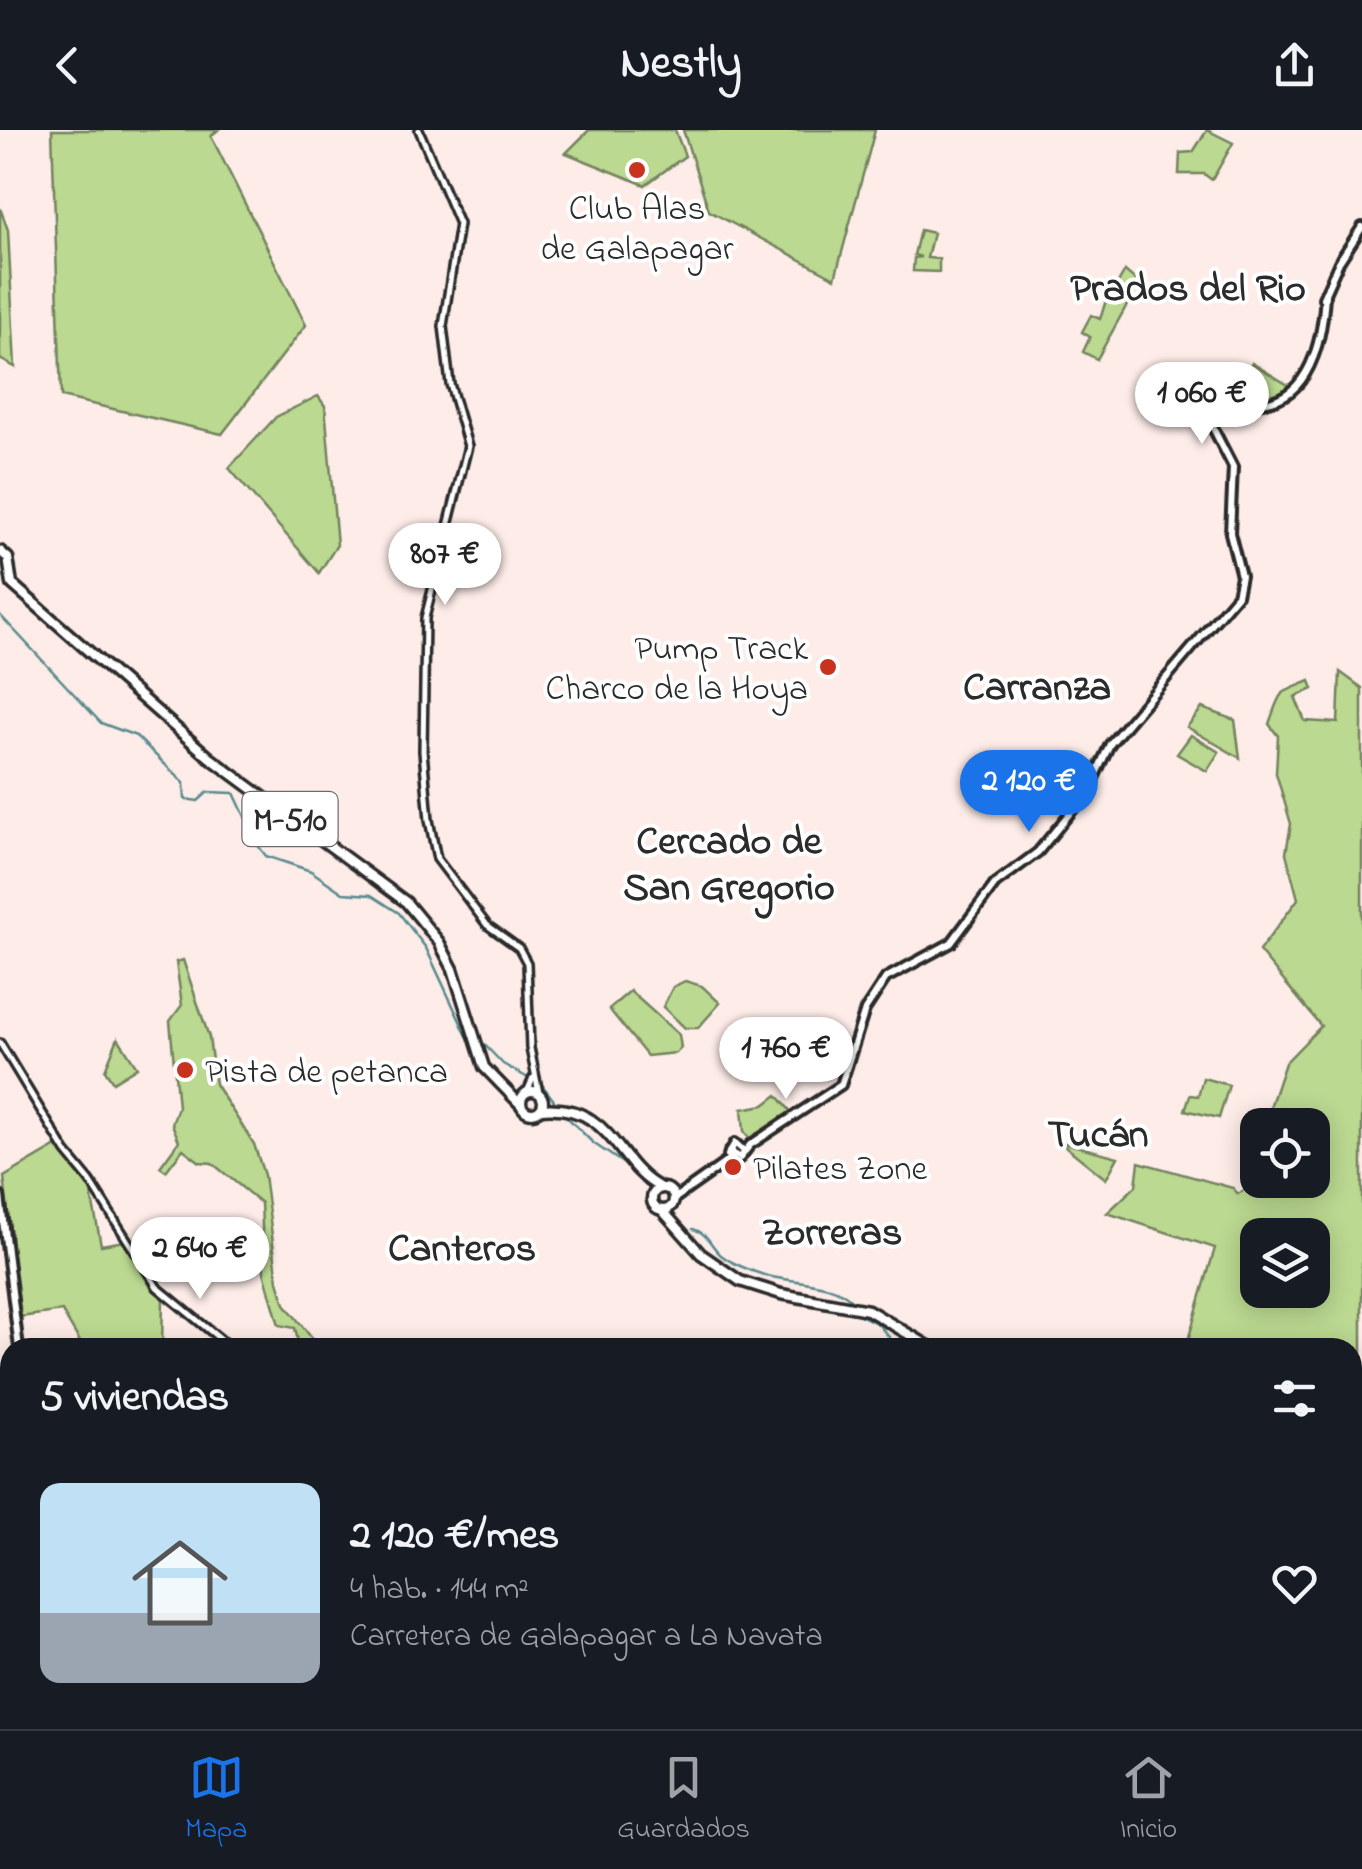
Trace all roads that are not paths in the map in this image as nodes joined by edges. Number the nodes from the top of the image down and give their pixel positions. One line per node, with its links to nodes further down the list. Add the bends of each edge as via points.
1 (419, 130): 12 (street, via 459,224 443,326 468,446 425,618 428,820 436,859 487,926 519,948 527,964)
2 (1362, 227): 3 (main road)
3 (1323, 298): 4 (main road); 5 (main road)
4 (1324, 311): 5 (main road); 6 (main road)
5 (1318, 332): 6 (main road)
6 (1316, 351): 19 (main road, via 1283,396 1226,407 1213,418 1233,467 1237,596 1116,736 1088,791 1038,852 996,884 950,943 886,978 865,1010 842,1085)
7 (0, 551): 8 (main road)
8 (9, 571): 9 (main road); 10 (main road)
9 (0, 582): 10 (main road)
10 (12, 584): 13 (main road, M-510, via 208,757 406,902 454,969 479,1056)
11 (0, 1043): 30 (street, via 157,1287)
12 (534, 1075): 14 (street); 15 (street)
13 (508, 1092): 14 (main road); 16 (main road, M-510)
14 (526, 1092): 15 (main road); 16 (main road)
15 (541, 1095): 17 (main road); 18 (main road)
16 (521, 1105): 18 (main road, via 528,1112)
17 (556, 1108): 18 (main road); 21 (main road, via 596,1123)
18 (541, 1109)
19 (746, 1147): 20 (main road); 20 (main road, via 732,1144)
20 (731, 1155): 22 (main road)
21 (648, 1177): 23 (main road); 24 (main road)
22 (684, 1188): 23 (main road); 26 (main road)
23 (665, 1189): 24 (main road); 26 (main road)
24 (652, 1195): 27 (main road)
25 (0, 1196): 29 (main road)
26 (673, 1202): 27 (main road); 28 (main road)
27 (662, 1210): 28 (main road)
28 (674, 1218): 31 (main road, via 701,1254 740,1281 868,1310)
29 (18, 1338)
30 (219, 1338)
31 (915, 1338)

